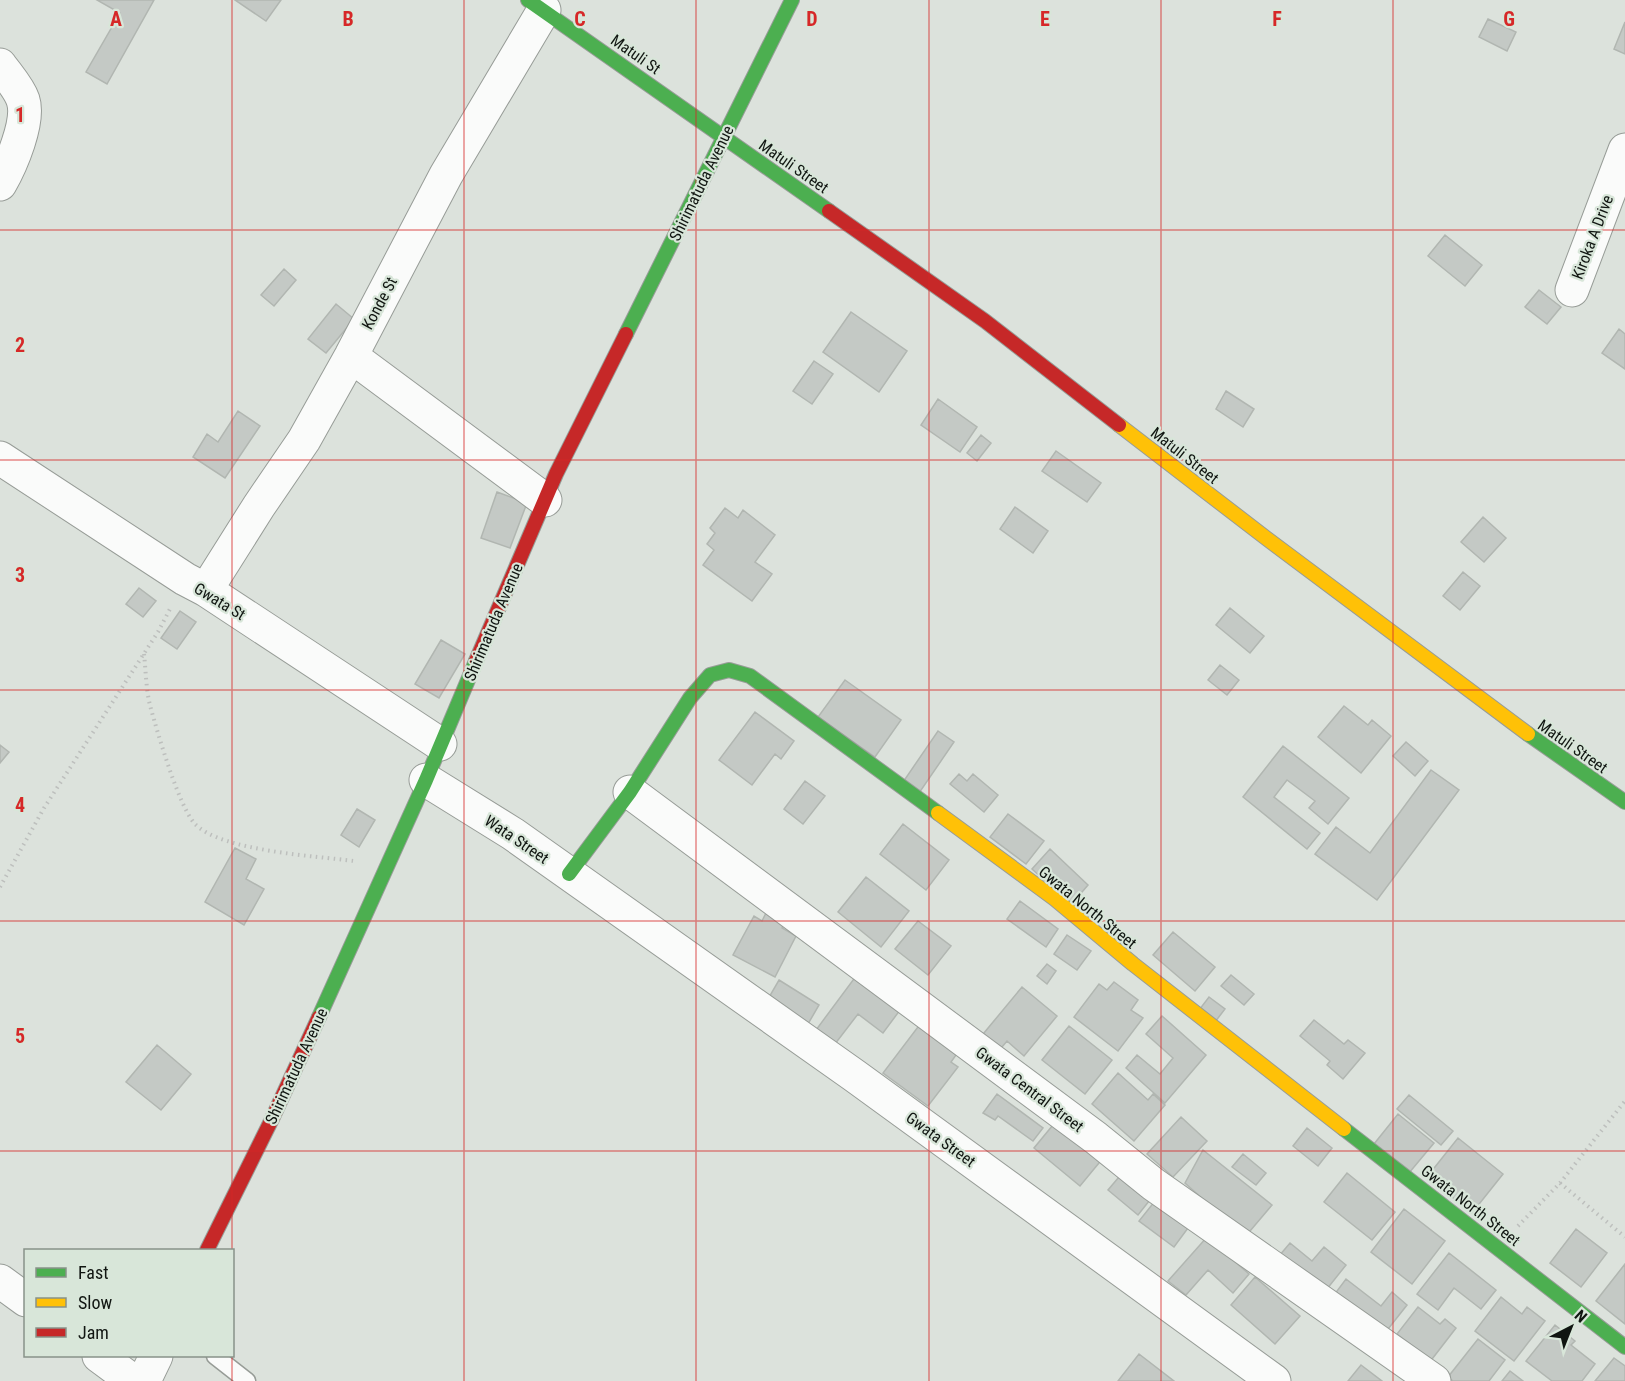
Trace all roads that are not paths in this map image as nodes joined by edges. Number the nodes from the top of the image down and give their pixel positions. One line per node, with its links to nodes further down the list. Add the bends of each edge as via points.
1 (792, 0): 4 (street, Shirimatuda Avenue)
2 (536, 5): 4 (street, Matuli St); 8 (street, Konde St)
3 (0, 65): 6 (street, via 23,100 24,116 11,164)
4 (724, 136): 10 (street, Shirimatuda Avenue); 15 (street, Matuli Street, via 985,321 1514,725)
5 (1625, 150): 7 (street, Kiroka A Drive)
6 (0, 184)
7 (1572, 290)
8 (351, 356): 10 (street); 11 (street, Konde St, via 304,440 259,506)
9 (0, 458): 11 (street, Gwata St)
10 (545, 500): 12 (street, Shirimatuda Avenue)
11 (195, 585): 12 (street, Gwata St)
12 (440, 744): 13 (street, Shirimatuda Avenue)
13 (426, 780): 16 (street, Wata Street); 18 (street, Shirimatuda Avenue, via 272,1119)
14 (630, 792): 16 (street, Gwata North Street); 21 (street, Gwata North Street, via 690,698 710,675 729,670 750,676 1055,899); 29 (street, Gwata Central Street, via 1153,1184)
15 (1625, 802)
16 (569, 874): 17 (street, Wata Street)
17 (606, 900): 28 (street, Gwata Street)
18 (208, 1249)
19 (0, 1281): 20 (street)
20 (24, 1299)
21 (1625, 1347)
22 (100, 1357): 25 (street)
23 (156, 1357): 26 (street)
24 (216, 1357): 27 (lane)
25 (133, 1381)
26 (144, 1381)
27 (247, 1381)
28 (1274, 1381)
29 (1434, 1381)

